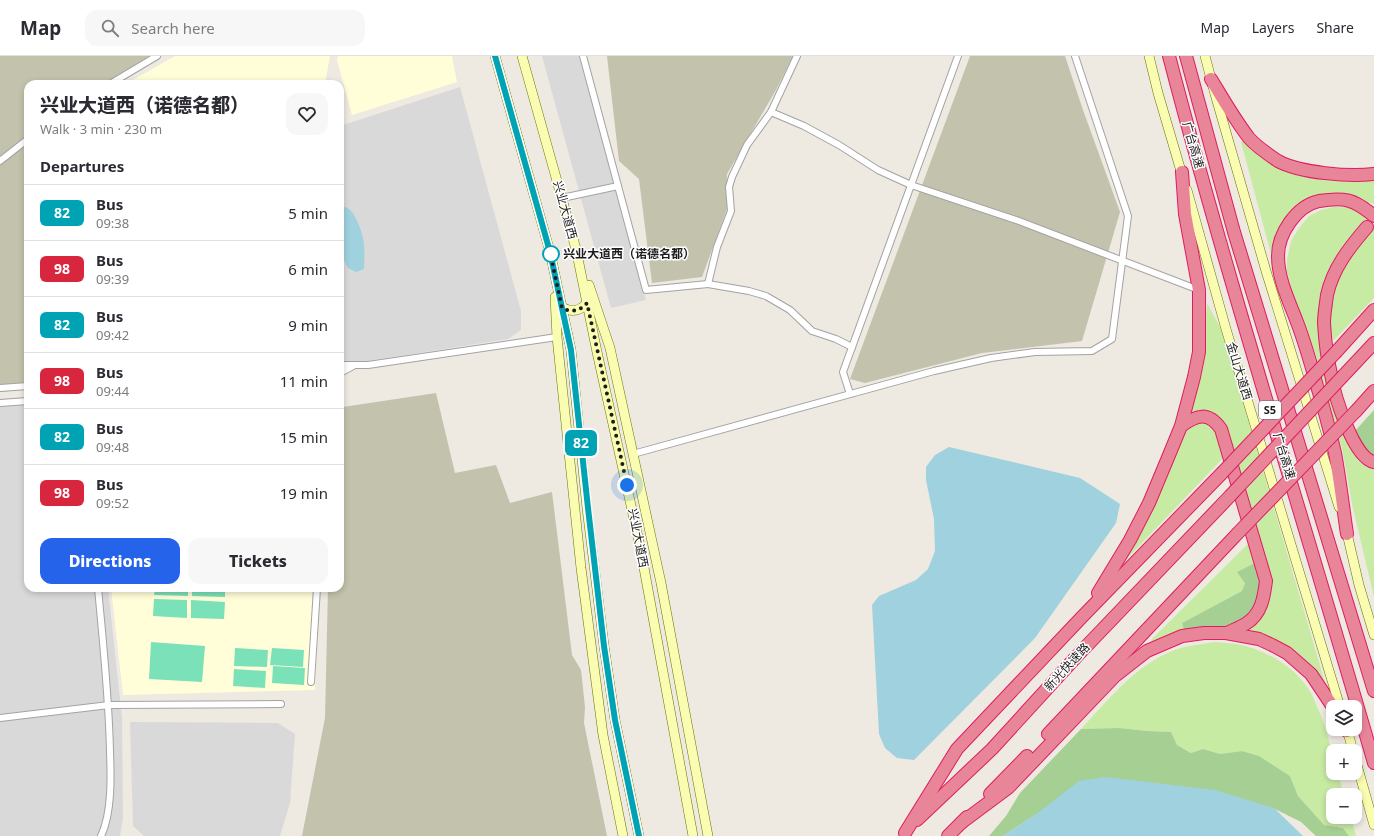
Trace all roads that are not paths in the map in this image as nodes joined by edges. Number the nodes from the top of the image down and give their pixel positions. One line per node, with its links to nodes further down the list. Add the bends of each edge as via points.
1 (157, 56): 13 (street)
2 (495, 56): 25 (main road)
3 (522, 56): 21 (main road, 兴业大道西)
4 (583, 56): 20 (street)
5 (797, 56): 14 (street)
6 (958, 56): 19 (street)
7 (1074, 56): 26 (street, via 1128,216)
8 (1149, 56): 17 (main road, 金山大道西)
9 (1170, 56): 60 (highway, 广台高速 / S5, via 1250,342)
10 (1186, 56): 54 (highway, 广台高速 / S5, via 1234,232)
11 (1205, 56): 12 (main road)
12 (1211, 79): 18 (highway, via 1250,139 1278,161 1322,173); 47 (main road, via 1266,271)
13 (117, 80)
14 (771, 112): 19 (street, via 804,126 878,170); 27 (street, via 747,145 732,177 730,211 717,246)
15 (24, 142): 16 (street)
16 (0, 161)
17 (1182, 172): 28 (highway, via 1185,214); 56 (main road, 金山大道西, via 1226,329)
18 (1374, 174)
19 (911, 185): 26 (street, via 1019,221); 34 (street)
20 (618, 186): 21 (street); 27 (street, via 646,290)
21 (562, 198): 24 (main road, 兴业大道西)
22 (1374, 216): 47 (highway, via 1351,200 1314,202 1297,213 1287,225 1278,254 1285,292 1306,348 1333,446)
23 (1367, 227): 46 (highway, via 1351,245 1332,277 1324,321 1331,375 1350,434 1357,448)
24 (576, 249): 29 (main road, 兴业大道西); 45 (main road, via 610,348)
25 (550, 252): 30 (main road); 32 (main road)
26 (1122, 260): 28 (street); 41 (street, via 1112,339 1092,351 1035,352 991,358)
27 (708, 284): 34 (street, via 766,296 790,310 812,331)
28 (1199, 290): 44 (highway, via 1199,352)
29 (587, 303): 30 (main road, via 582,309 569,311); 68 (main road, 兴业大道西, via 639,539)
30 (562, 308): 67 (main road, via 571,350 604,646 615,720)
31 (1373, 310): 50 (highway, bridge, via 1222,473)
32 (557, 337): 36 (street); 66 (main road, via 581,568 603,735)
33 (1374, 343): 64 (highway, 新光快速路, bridge, via 992,749)
34 (852, 348): 41 (street, via 842,372)
35 (344, 365): 36 (street)
36 (353, 366): 37 (street)
37 (344, 371)
38 (24, 386): 39 (street)
39 (0, 388)
40 (1374, 391): 62 (highway, bridge, via 1047,736)
41 (850, 394): 45 (street)
42 (24, 401): 43 (street)
43 (0, 403)
44 (1180, 426): 50 (highway, via 1168,460 1130,540); 51 (highway, via 1197,416 1216,422 1221,429 1266,581 1259,611 1248,623)
45 (633, 454): 69 (main road, via 661,584)
46 (1374, 462)
47 (1347, 534): 52 (main road)
48 (98, 592): 58 (street)
49 (317, 592): 53 (street)
50 (1081, 618): 64 (highway, via 957,749)
51 (1226, 633): 55 (highway, via 1259,639 1287,653 1311,674); 62 (highway, via 1204,632 1182,636 1147,651 1115,676 1008,788)
52 (1374, 635)
53 (311, 682)
54 (1374, 691)
55 (1328, 700)
56 (1338, 700)
57 (281, 704): 58 (street)
58 (109, 705): 59 (street); 65 (street, via 111,782 106,826)
59 (0, 718)
60 (1374, 763)
61 (1361, 780): 63 (main road)
62 (961, 823): 70 (highway)
63 (1374, 825)
64 (903, 834)
65 (101, 836)
66 (623, 836)
67 (639, 836)
68 (693, 836)
69 (708, 836)
70 (948, 836)

